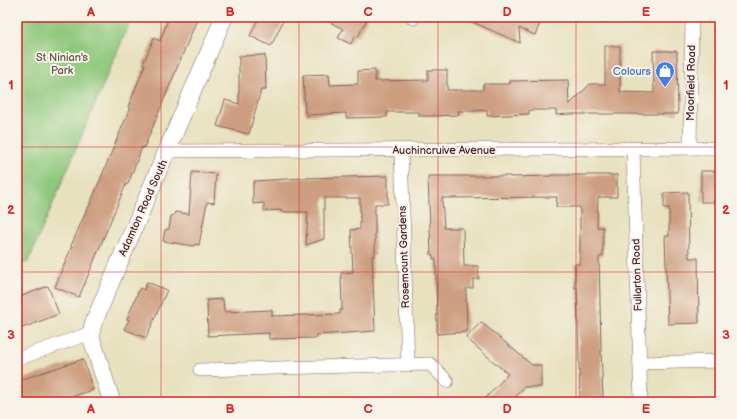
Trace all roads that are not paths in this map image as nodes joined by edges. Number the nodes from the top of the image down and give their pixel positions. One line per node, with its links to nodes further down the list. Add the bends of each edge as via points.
1 (224, 17): 7 (street, Adamton Road South)
2 (692, 17): 4 (street, Moorfield Road)
3 (633, 148): 4 (street, Auchincruive Avenue); 6 (street, Auchincruive Avenue); 11 (street, Fullarton Road)
4 (690, 148): 5 (street, Auchincruive Avenue)
5 (720, 148)
6 (401, 150): 7 (street, Auchincruive Avenue); 12 (street, Rosemount Gardens)
7 (167, 151): 8 (street, Adamton Road South)
8 (91, 332): 9 (street); 15 (street)
9 (17, 359)
10 (720, 361): 11 (street)
11 (640, 363): 16 (street, Fullarton Road)
12 (408, 364): 13 (street); 14 (street, via 430,364)
13 (200, 370)
14 (447, 381)
15 (112, 402)
16 (641, 402)

